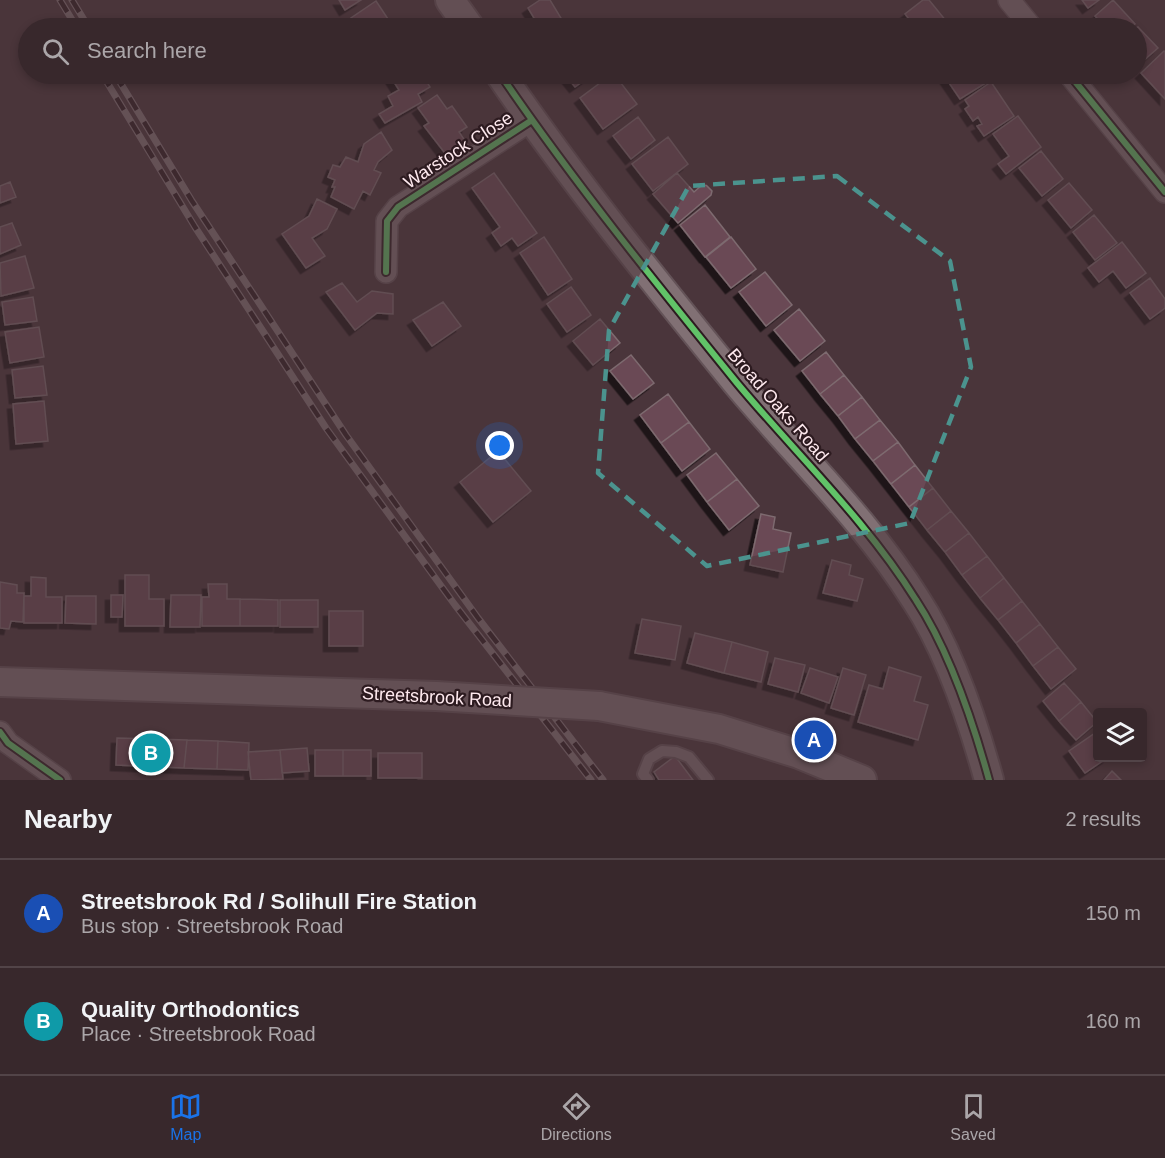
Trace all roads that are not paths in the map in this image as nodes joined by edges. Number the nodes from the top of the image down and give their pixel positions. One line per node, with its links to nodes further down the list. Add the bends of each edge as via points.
1 (450, 0): 3 (street)
2 (1009, 0): 4 (street)
3 (463, 18)
4 (1024, 18)
5 (507, 84): 7 (street, Broad Oaks Road)
6 (1077, 84): 8 (street)
7 (532, 120): 9 (street, Warstock Close, via 398,207 387,220); 16 (street, Broad Oaks Road, via 611,226 739,385 843,503 917,600 976,732)
8 (1165, 192)
9 (386, 272)
10 (0, 682): 15 (street, Streetsbrook Road, bridge, via 436,696 599,706 719,729 799,754)
11 (0, 732): 12 (street, via 8,743)
12 (60, 780)
13 (648, 780): 14 (lane, via 643,774 649,759 662,751 689,757)
14 (708, 780)
15 (862, 780)
16 (989, 780)

